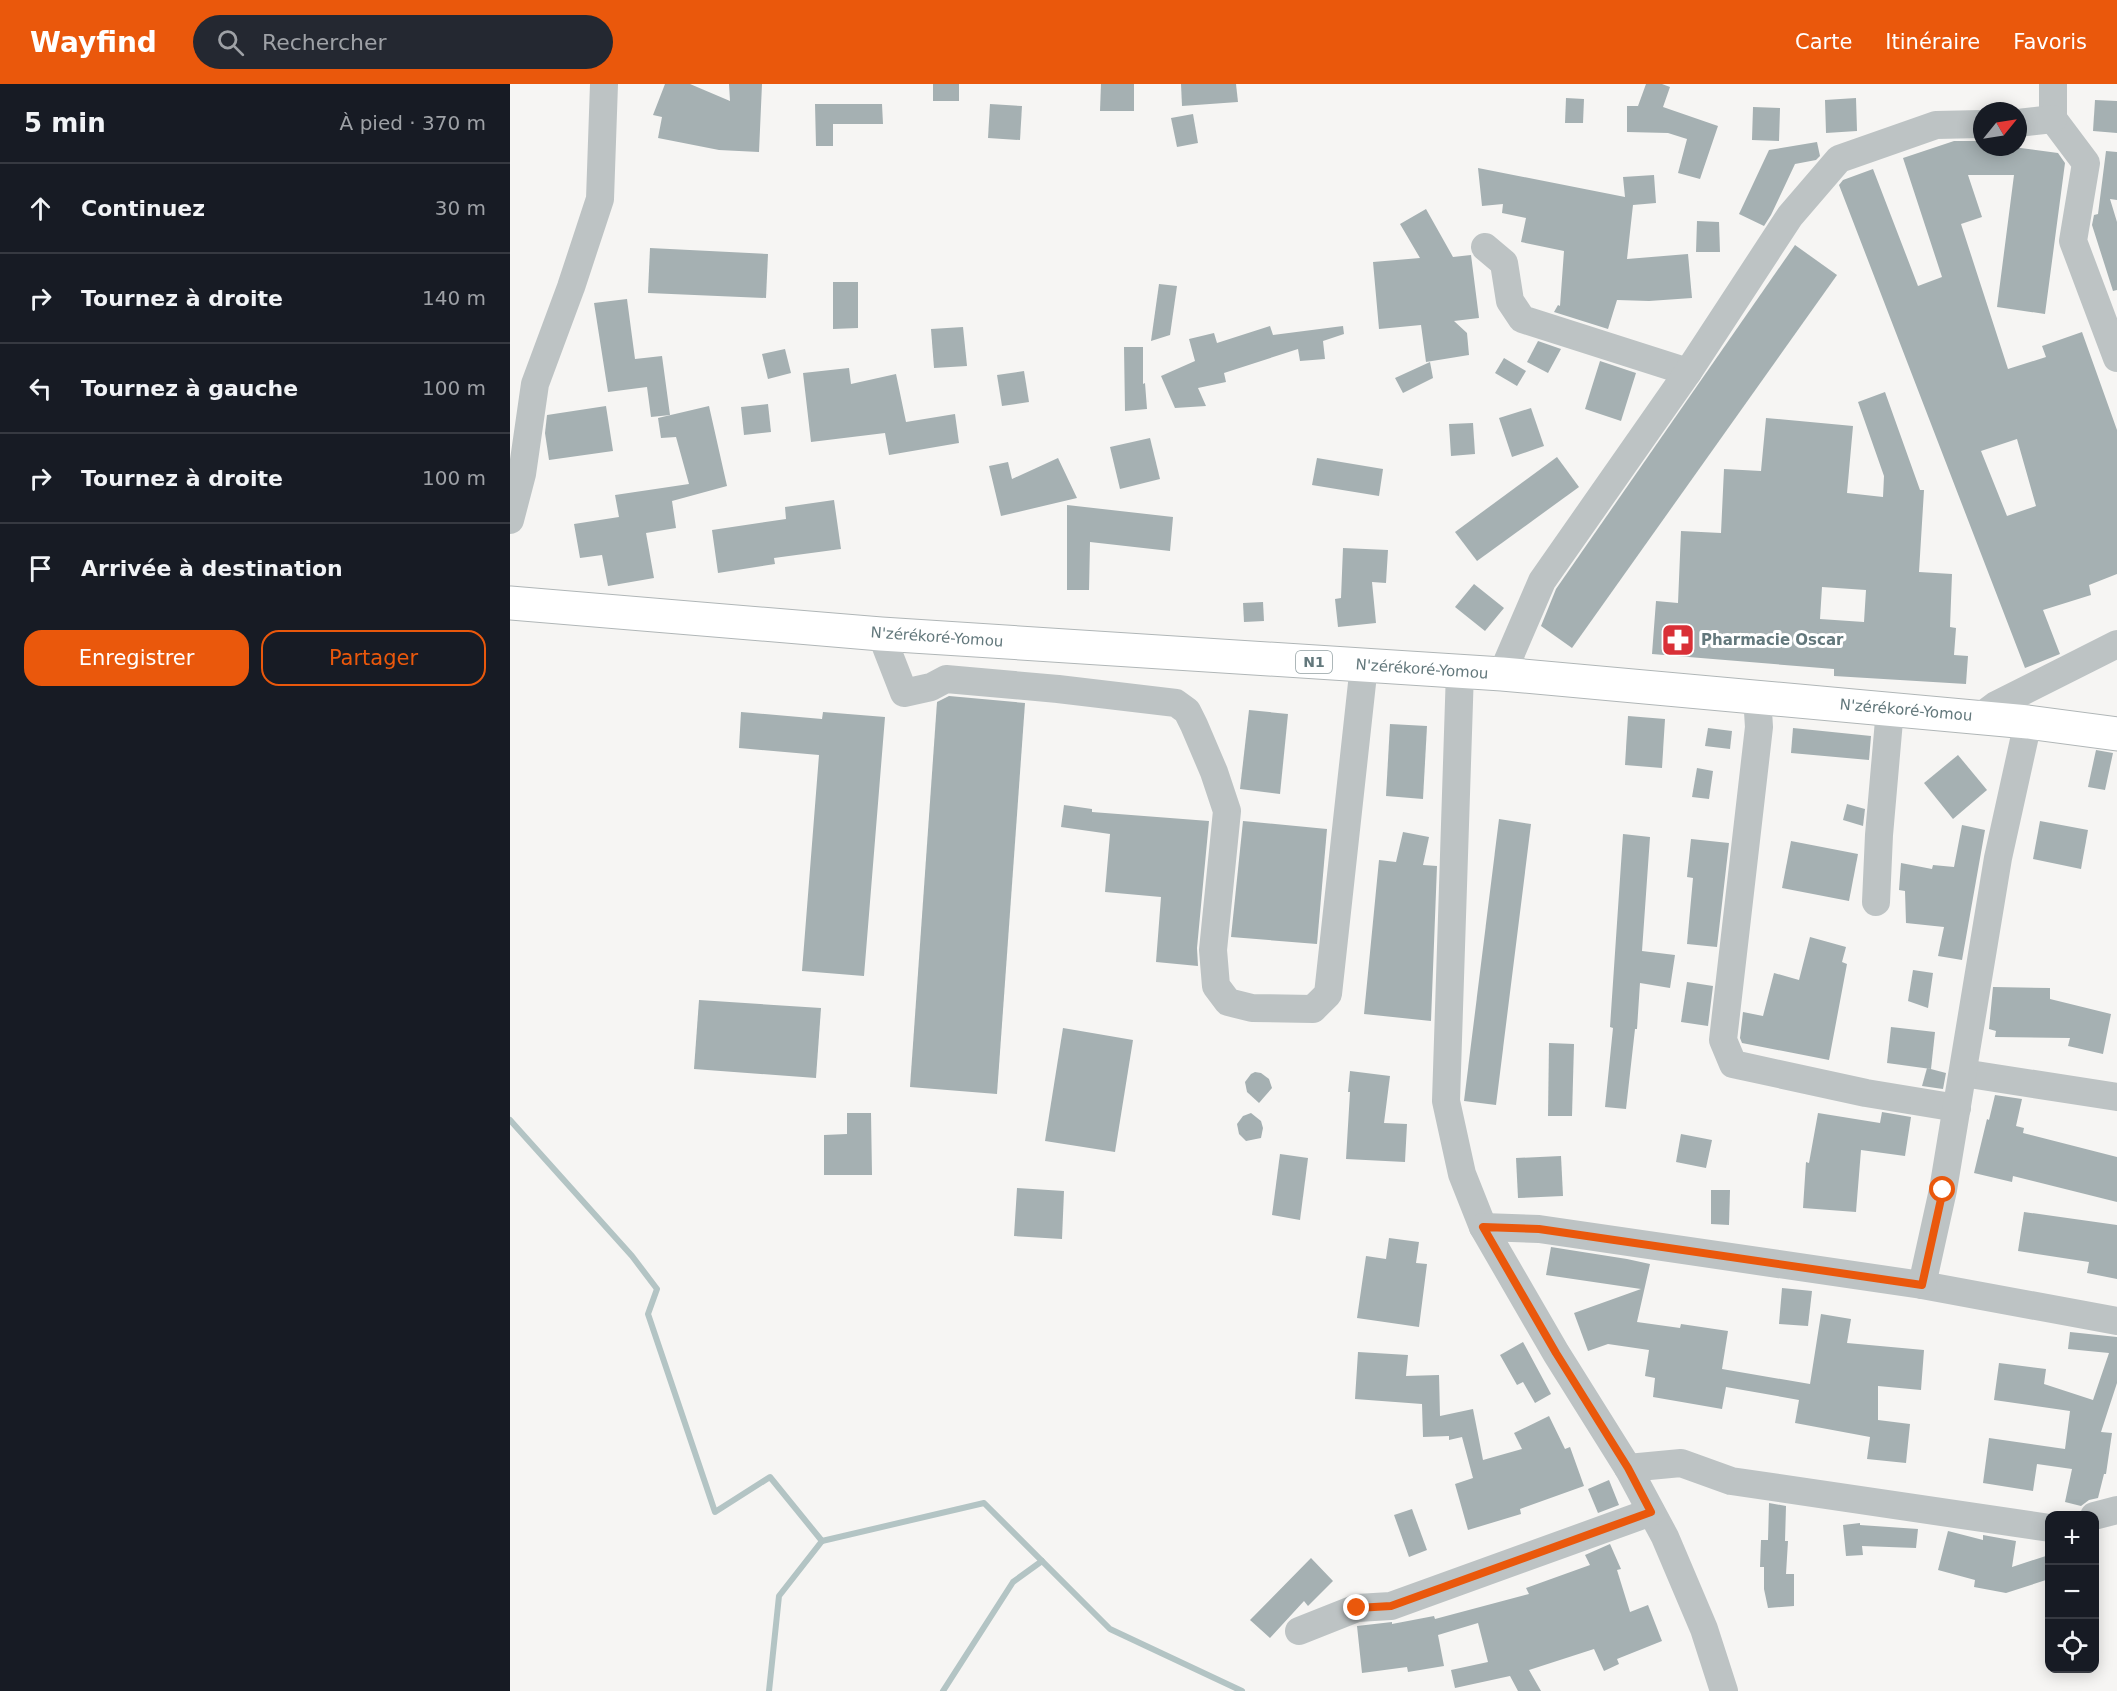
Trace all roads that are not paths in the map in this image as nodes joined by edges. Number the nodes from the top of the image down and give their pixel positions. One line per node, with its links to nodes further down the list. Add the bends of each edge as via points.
1 (604, 84): 9 (street, via 600,199 535,384 522,474)
2 (2053, 84): 3 (street)
3 (2053, 119): 4 (street); 7 (street, via 2086,164 2073,241)
4 (2027, 122)
5 (1973, 124): 8 (street, via 1936,125 1839,159 1790,216)
6 (1485, 247): 8 (street, via 1504,263 1510,301 1522,319)
7 (2117, 358)
8 (1688, 372): 15 (street, via 1542,581)
9 (510, 520)
10 (510, 603): 11 (highway, N'zérékoré-Yomou / N1)
11 (880, 634): 13 (highway, N'zérékoré-Yomou / N1); 13 (street, via 904,693 946,679 1176,703 1187,711 1227,811 1213,950 1216,986 1228,1002 1252,1008 1313,1009 1328,994)
12 (2117, 644): 18 (street, via 1996,705)
13 (1364, 665): 14 (highway, N'zérékoré-Yomou / N1)
14 (1460, 671): 15 (highway, N'zérékoré-Yomou / N1); 25 (street, via 1446,1101 1462,1174)
15 (1502, 674): 16 (highway, N'zérékoré-Yomou / N1)
16 (1757, 696): 17 (highway, N'zérékoré-Yomou / N1); 24 (street, via 1759,727 1723,1040 1733,1064)
17 (1890, 709): 18 (highway, N'zérékoré-Yomou / N1); 21 (street)
18 (1980, 717): 19 (highway, N'zérékoré-Yomou / N1)
19 (2028, 722): 20 (highway, N'zérékoré-Yomou / N1); 22 (street, via 1998,858)
20 (2117, 734)
21 (1876, 902)
22 (1963, 1073): 23 (street); 24 (street)
23 (2117, 1097)
24 (1957, 1108): 26 (street)
25 (1483, 1227): 26 (street, via 1539,1229); 28 (street)
26 (1922, 1285): 27 (street)
27 (2117, 1322)
28 (1628, 1468): 30 (street); 32 (street, via 1681,1464 1731,1481)
29 (2117, 1510): 31 (street)
30 (1651, 1512): 33 (street, via 1391,1606 1357,1608); 34 (street, via 1704,1629)
31 (2099, 1515)
32 (2045, 1527)
33 (1299, 1631)
34 (1724, 1691)

